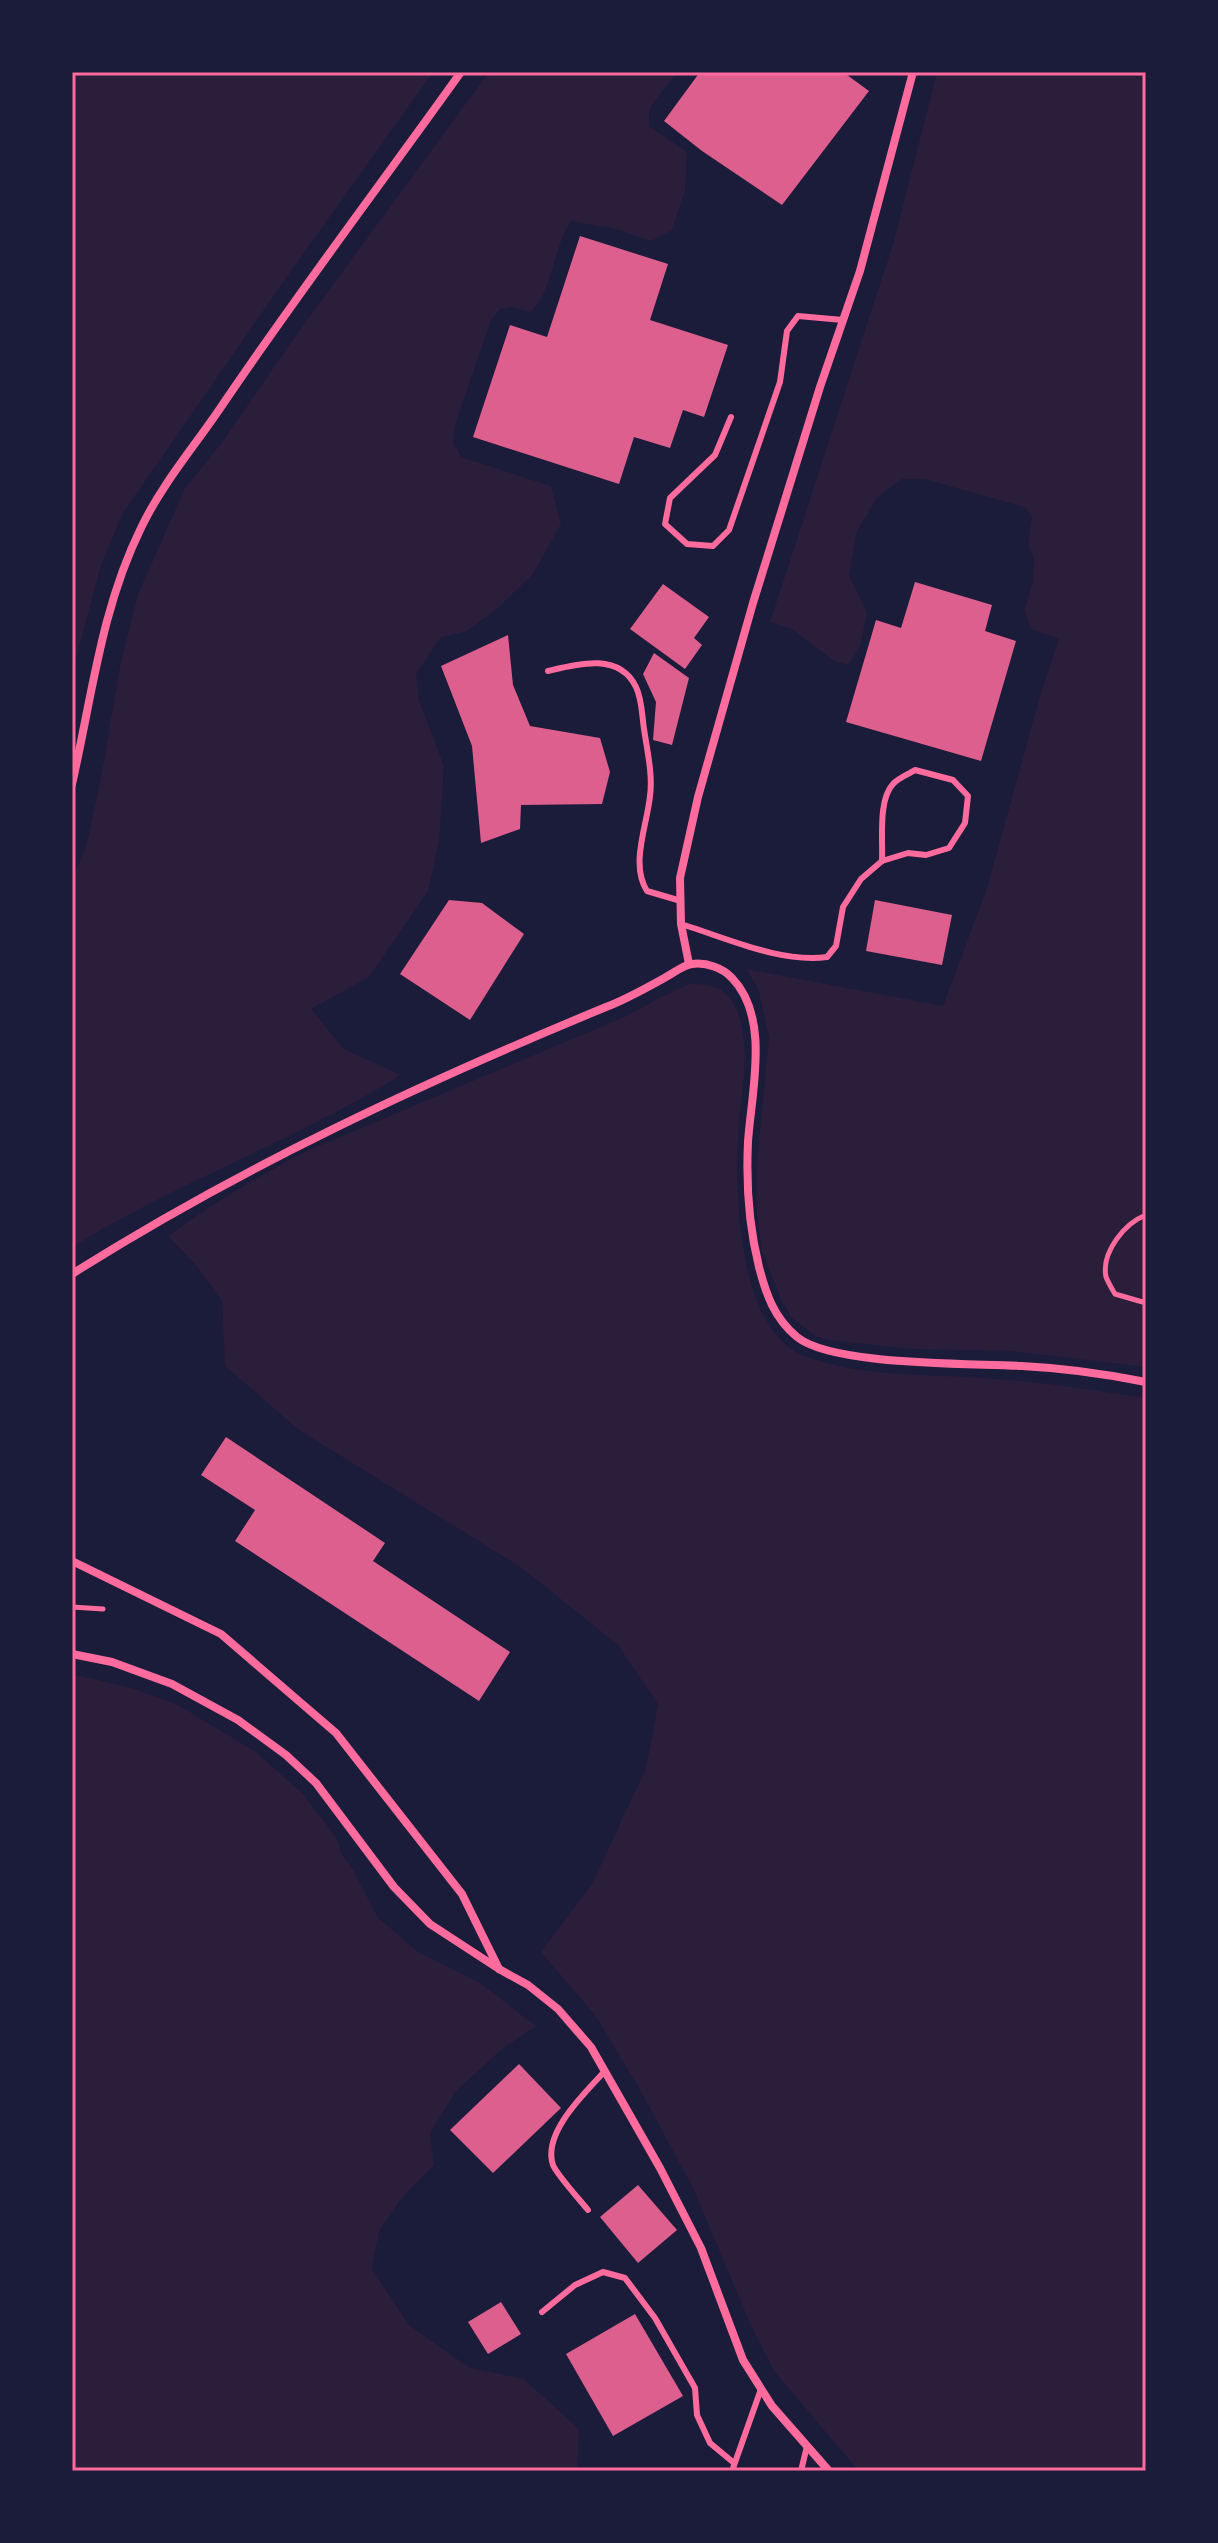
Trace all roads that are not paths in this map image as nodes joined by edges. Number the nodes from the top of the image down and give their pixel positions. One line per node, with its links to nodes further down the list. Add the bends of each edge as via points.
1 (461, 72): 6 (street, via 281,318 141,527 98,650)
2 (913, 72): 3 (street)
3 (843, 320): 4 (lane, via 798,316 787,331 780,382 729,530 713,546 687,544 665,524 670,498 715,455); 8 (street, via 698,797 680,878)
4 (731, 417)
5 (548, 671): 8 (lane, via 601,662 623,671 636,687 651,794 639,878 647,891)
6 (72, 784)
7 (882, 861): 7 (lane, via 949,848 965,823 968,796 953,780 915,770 893,784 882,805); 9 (lane, via 861,879 843,907 836,946 827,957 769,951)
8 (681, 901): 9 (street)
9 (681, 924): 10 (street)
10 (689, 964): 11 (street, via 625,999 517,1043 266,1161); 12 (street, via 712,965 732,977 753,1021 748,1144 752,1239 765,1291 775,1313 796,1336 809,1345 903,1361 1026,1366)
11 (72, 1274)
12 (1146, 1382)
13 (72, 1561): 15 (street, via 221,1634 336,1733 462,1894)
14 (72, 1654): 15 (street, via 172,1684 238,1720 286,1755 316,1783 394,1887 430,1924)
15 (499, 1969): 16 (street, via 558,2009)
16 (605, 2071): 17 (lane, via 569,2112 551,2144 553,2167); 19 (street, via 701,2248 743,2360)
17 (588, 2210)
18 (542, 2312): 21 (lane, via 575,2285 603,2272 625,2278 695,2388 697,2415 710,2443)
19 (761, 2389): 20 (street); 21 (lane)
20 (807, 2446): 22 (lane); 23 (street)
21 (733, 2467)
22 (801, 2471)
23 (829, 2471)

